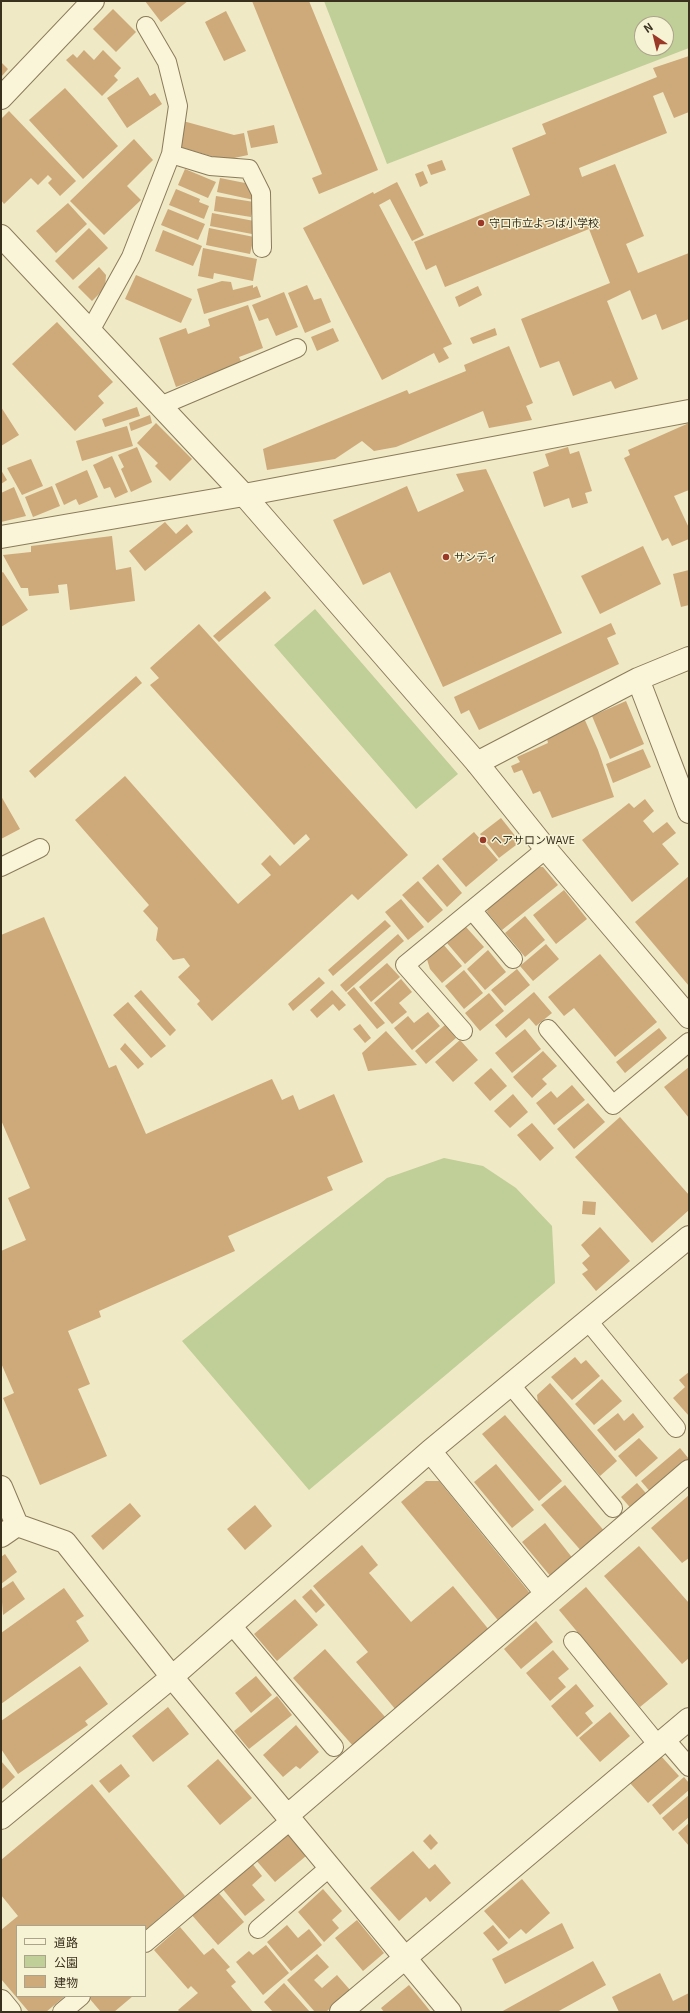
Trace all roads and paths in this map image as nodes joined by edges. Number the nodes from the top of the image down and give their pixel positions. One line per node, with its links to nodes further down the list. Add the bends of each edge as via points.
1 (93, 1): 3 (street)
2 (146, 26): 4 (lane, via 167,62 178,106)
3 (1, 98)
4 (171, 154): 6 (lane, via 210,166 248,169 261,193); 7 (lane, via 131,257)
5 (1, 236): 7 (street)
6 (262, 248)
7 (90, 331): 9 (street)
8 (297, 348): 9 (lane)
9 (160, 406): 11 (street)
10 (689, 411): 11 (street)
11 (244, 495): 12 (street); 15 (street)
12 (1, 538)
13 (689, 658): 14 (street)
14 (638, 679): 15 (street); 16 (street)
15 (477, 763): 18 (street)
16 (689, 812)
17 (40, 848): 19 (lane)
18 (546, 849): 20 (lane); 22 (street)
19 (1, 867)
20 (472, 910): 21 (lane); 24 (lane, via 405,965)
21 (513, 959)
22 (689, 1017)
23 (548, 1029): 25 (lane, via 613,1105)
24 (463, 1032)
25 (689, 1042)
26 (689, 1238): 27 (street)
27 (588, 1321): 28 (street); 29 (lane)
28 (510, 1384): 30 (street); 33 (lane)
29 (676, 1428)
30 (430, 1451): 35 (street); 36 (street)
31 (689, 1471): 35 (street)
32 (1, 1487): 34 (street)
33 (613, 1508)
34 (9, 1530): 38 (street, via 65,1542)
35 (546, 1593): 44 (street)
36 (231, 1624): 38 (street); 41 (lane)
37 (573, 1641): 40 (lane)
38 (172, 1677): 43 (street); 44 (street)
39 (689, 1719): 40 (street)
40 (662, 1742): 42 (lane); 48 (street)
41 (334, 1747)
42 (689, 1767)
43 (1, 1818)
44 (289, 1818): 45 (street); 47 (lane)
45 (330, 1867): 46 (lane); 48 (street)
46 (258, 1929)
47 (146, 1942)
48 (404, 1957): 53 (street); 54 (street)
49 (80, 1997): 52 (lane)
50 (1, 2001): 51 (street)
51 (10, 2012)
52 (62, 2012)
53 (341, 2012)
54 (450, 2012)

